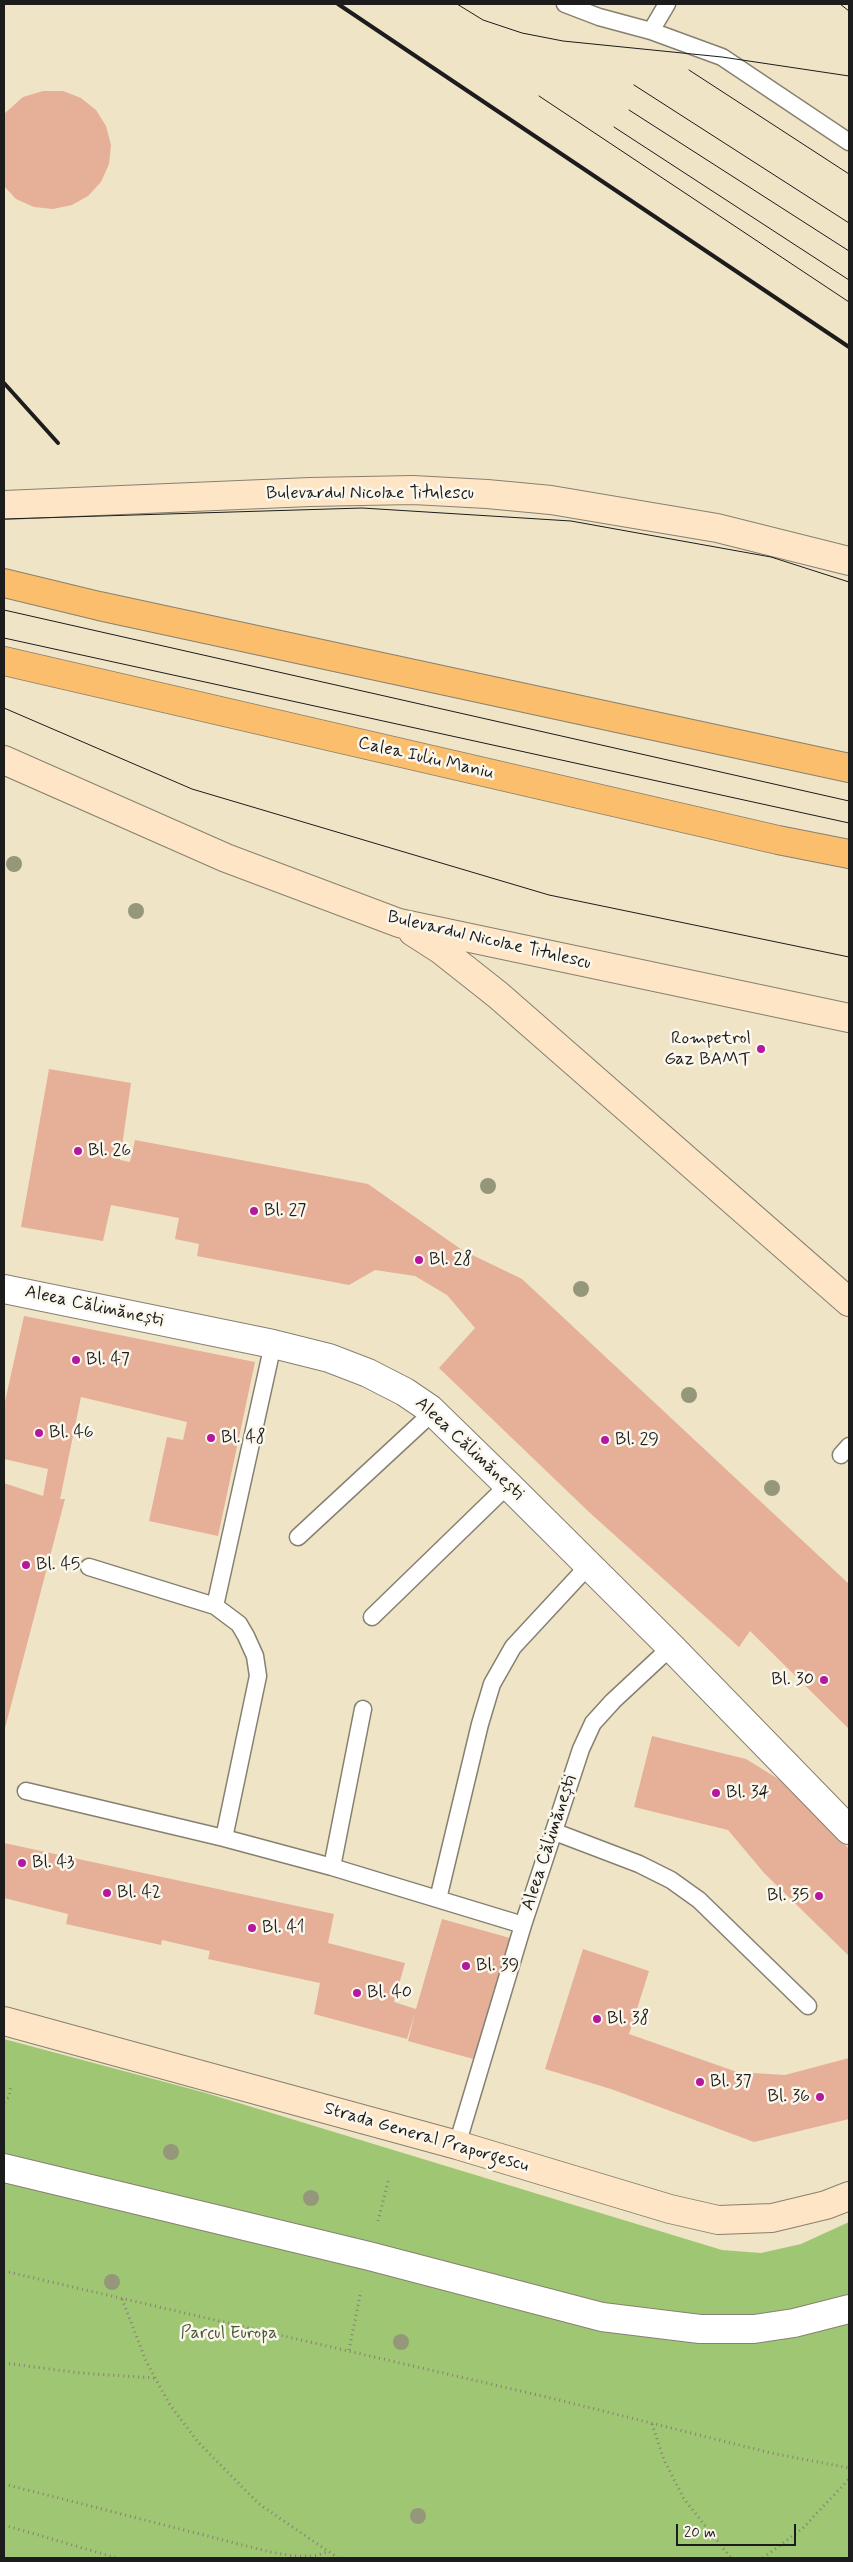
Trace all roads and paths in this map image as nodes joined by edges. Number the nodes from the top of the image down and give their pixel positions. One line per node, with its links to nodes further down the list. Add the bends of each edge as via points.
1 (565, 4): 3 (lane)
2 (667, 4): 3 (lane)
3 (651, 32): 4 (lane, via 722,57)
4 (849, 142)
5 (4, 505): 6 (main road, Bulevardul Nicolae Titulescu, via 319,492 413,490 487,494 551,500 717,528)
6 (849, 561)
7 (4, 583): 10 (main road)
8 (4, 660): 11 (main road, Calea Iuliu Maniu)
9 (4, 760): 12 (main road, Bulevardul Nicolae Titulescu, via 226,858)
10 (849, 768)
11 (849, 854)
12 (399, 923): 13 (main road, Bulevardul Nicolae Titulescu); 15 (main road, via 441,950 498,995)
13 (849, 1018)
14 (4, 1289): 16 (street, Aleea Călimănești)
15 (849, 1302)
16 (273, 1344): 17 (street, Aleea Călimănești, via 329,1358 368,1373 405,1392); 22 (lane)
17 (433, 1412): 18 (street, Aleea Călimănești); 19 (lane)
18 (508, 1485): 20 (street, Aleea Călimănești); 23 (lane)
19 (298, 1537)
20 (589, 1565): 24 (street, Aleea Călimănești); 31 (lane, via 513,1646 492,1684)
21 (89, 1567): 22 (lane)
22 (215, 1606): 29 (lane, via 239,1624 255,1656 258,1676)
23 (372, 1617)
24 (672, 1647): 27 (street, Aleea Călimănești); 28 (lane, Aleea Călimănești, via 593,1723)
25 (363, 1709): 30 (lane)
26 (26, 1791): 29 (lane, Aleea Călimănești)
27 (849, 1830)
28 (555, 1832): 32 (lane, Aleea Călimănești); 33 (lane, via 672,1880 699,1900)
29 (224, 1838): 30 (lane, Aleea Călimănești)
30 (332, 1867): 31 (lane, Aleea Călimănești)
31 (438, 1899): 32 (lane, Aleea Călimănești)
32 (523, 1926): 37 (lane, Aleea Călimănești)
33 (808, 2006)
34 (4, 2021): 37 (main road, Strada General Praporgescu)
35 (11, 2086): 36 (path, via 9,2097)
36 (4, 2102)
37 (457, 2145): 40 (main road, Strada General Praporgescu, via 670,2209 718,2220 772,2218)
38 (4, 2168): 41 (street)
39 (389, 2178): 41 (path)
40 (849, 2196)
41 (369, 2256): 44 (street, via 602,2317 700,2329 794,2323); 45 (path)
42 (4, 2272): 43 (path)
43 (122, 2298): 45 (path); 47 (path)
44 (849, 2309)
45 (348, 2350): 48 (path)
46 (4, 2363): 47 (path)
47 (155, 2378): 53 (path, via 170,2405 198,2442 259,2504)
48 (652, 2424): 49 (path); 56 (path, via 664,2460 684,2499)
49 (849, 2468)
50 (849, 2479): 57 (path, via 803,2528)
51 (4, 2484): 53 (path, via 270,2552 293,2556)
52 (4, 2525): 54 (path)
53 (327, 2552): 55 (path)
54 (117, 2558)
55 (338, 2558)
56 (731, 2558)
57 (763, 2558)

